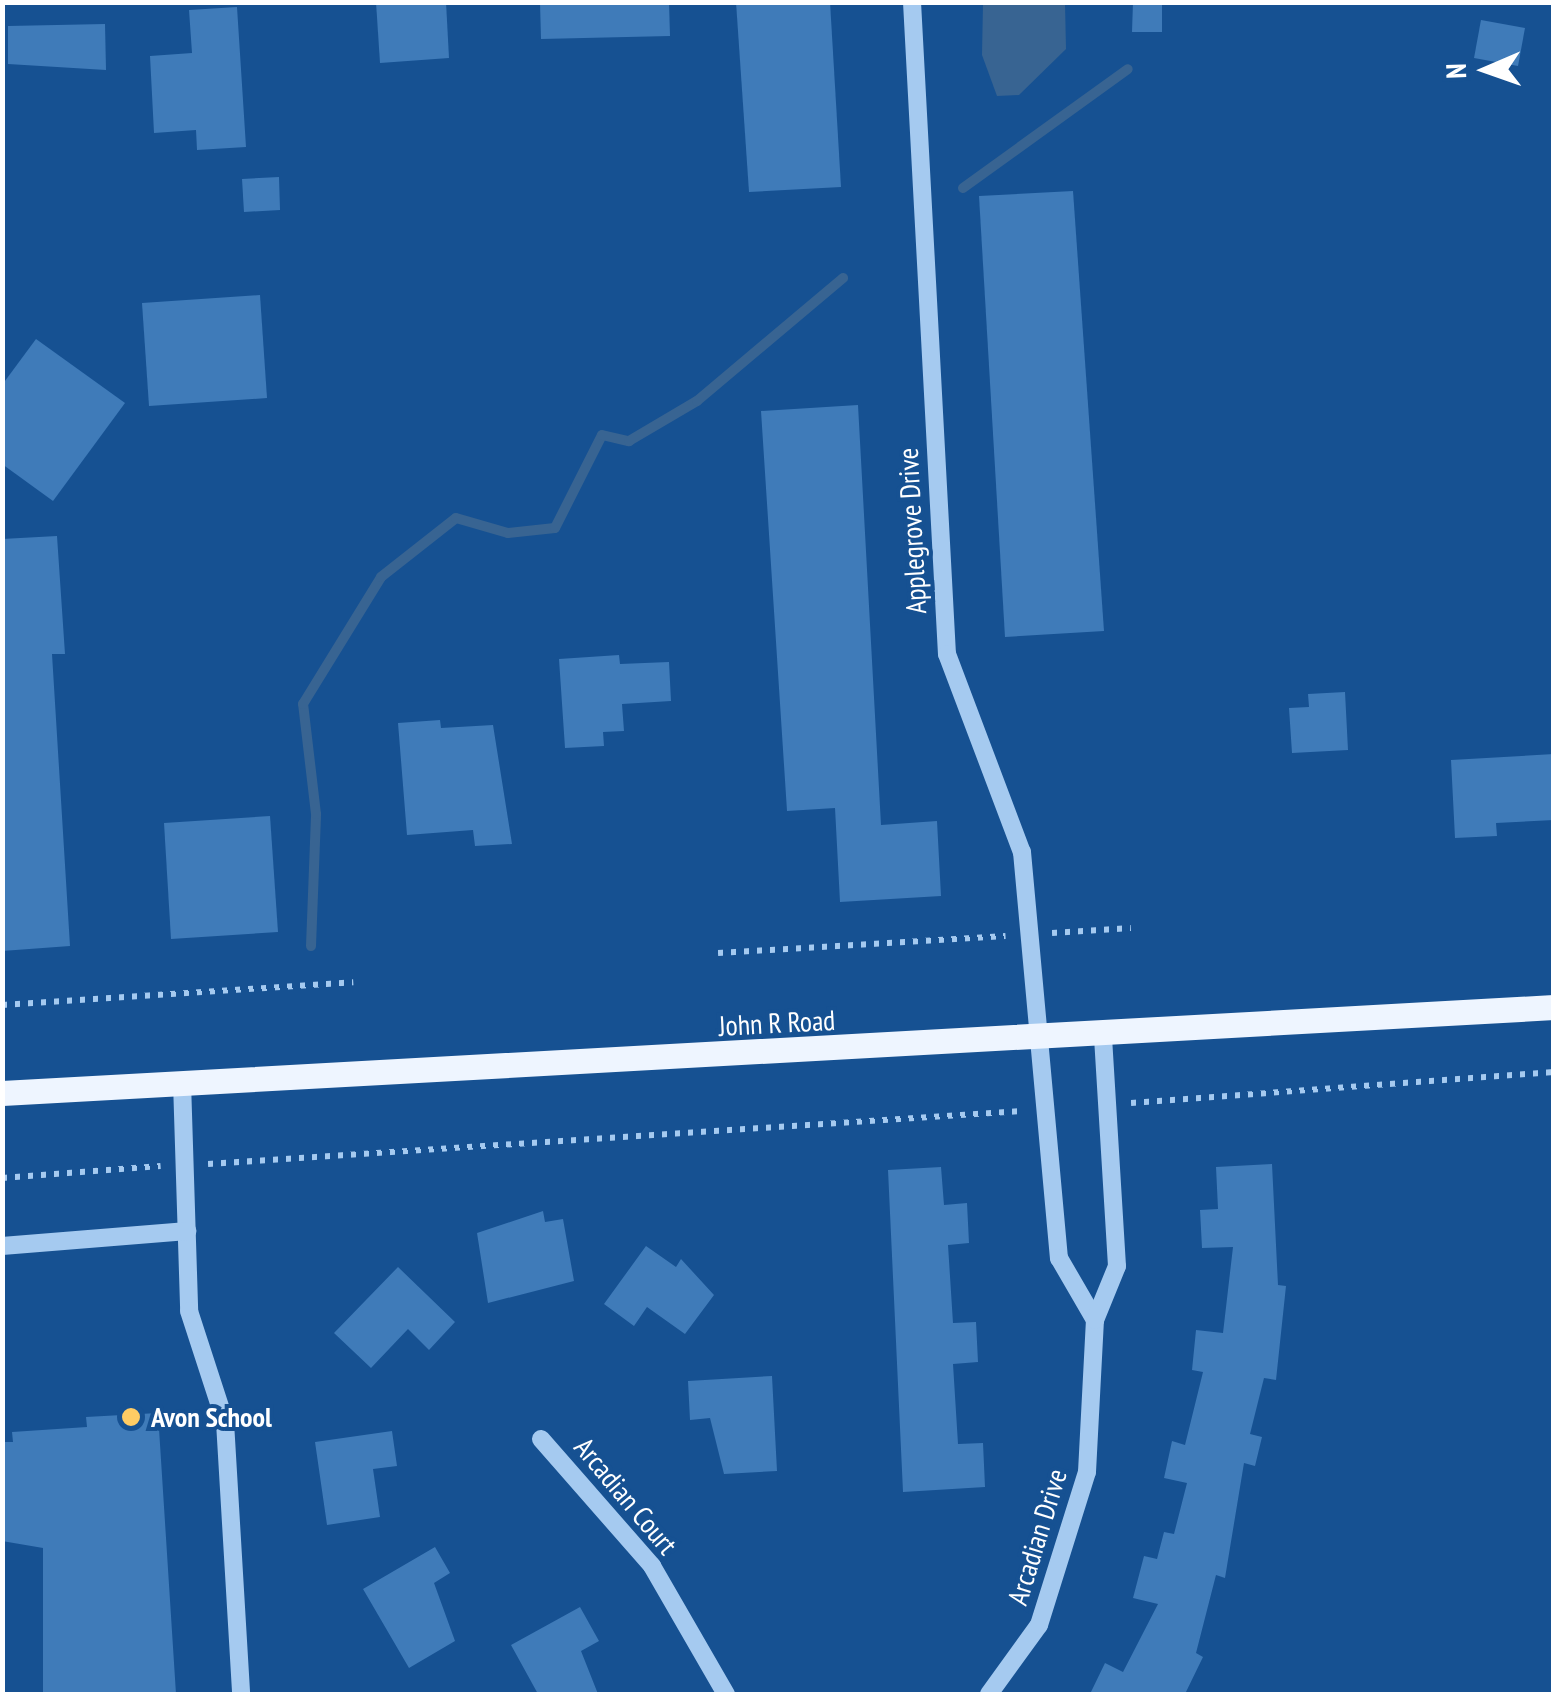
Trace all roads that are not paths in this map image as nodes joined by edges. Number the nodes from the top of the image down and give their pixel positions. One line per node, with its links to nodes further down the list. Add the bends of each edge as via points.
1 (912, 2): 4 (street, Applegrove Drive, via 946,654 1022,852 1035,934)
2 (1554, 1007): 3 (main road, John R Road)
3 (1103, 1037): 4 (main road, John R Road); 9 (street, Arcadian Drive, via 1117,1266)
4 (1038, 1041): 5 (main road, John R Road); 9 (street, via 1059,1258)
5 (182, 1082): 6 (main road, John R Road); 7 (street)
6 (2, 1093)
7 (186, 1231): 8 (street); 11 (street, via 189,1311 225,1422)
8 (2, 1246)
9 (1095, 1320): 13 (street, Arcadian Drive, via 1088,1472 1038,1625)
10 (541, 1439): 12 (street, Arcadian Court, via 652,1566)
11 (241, 1694)
12 (726, 1694)
13 (989, 1694)

